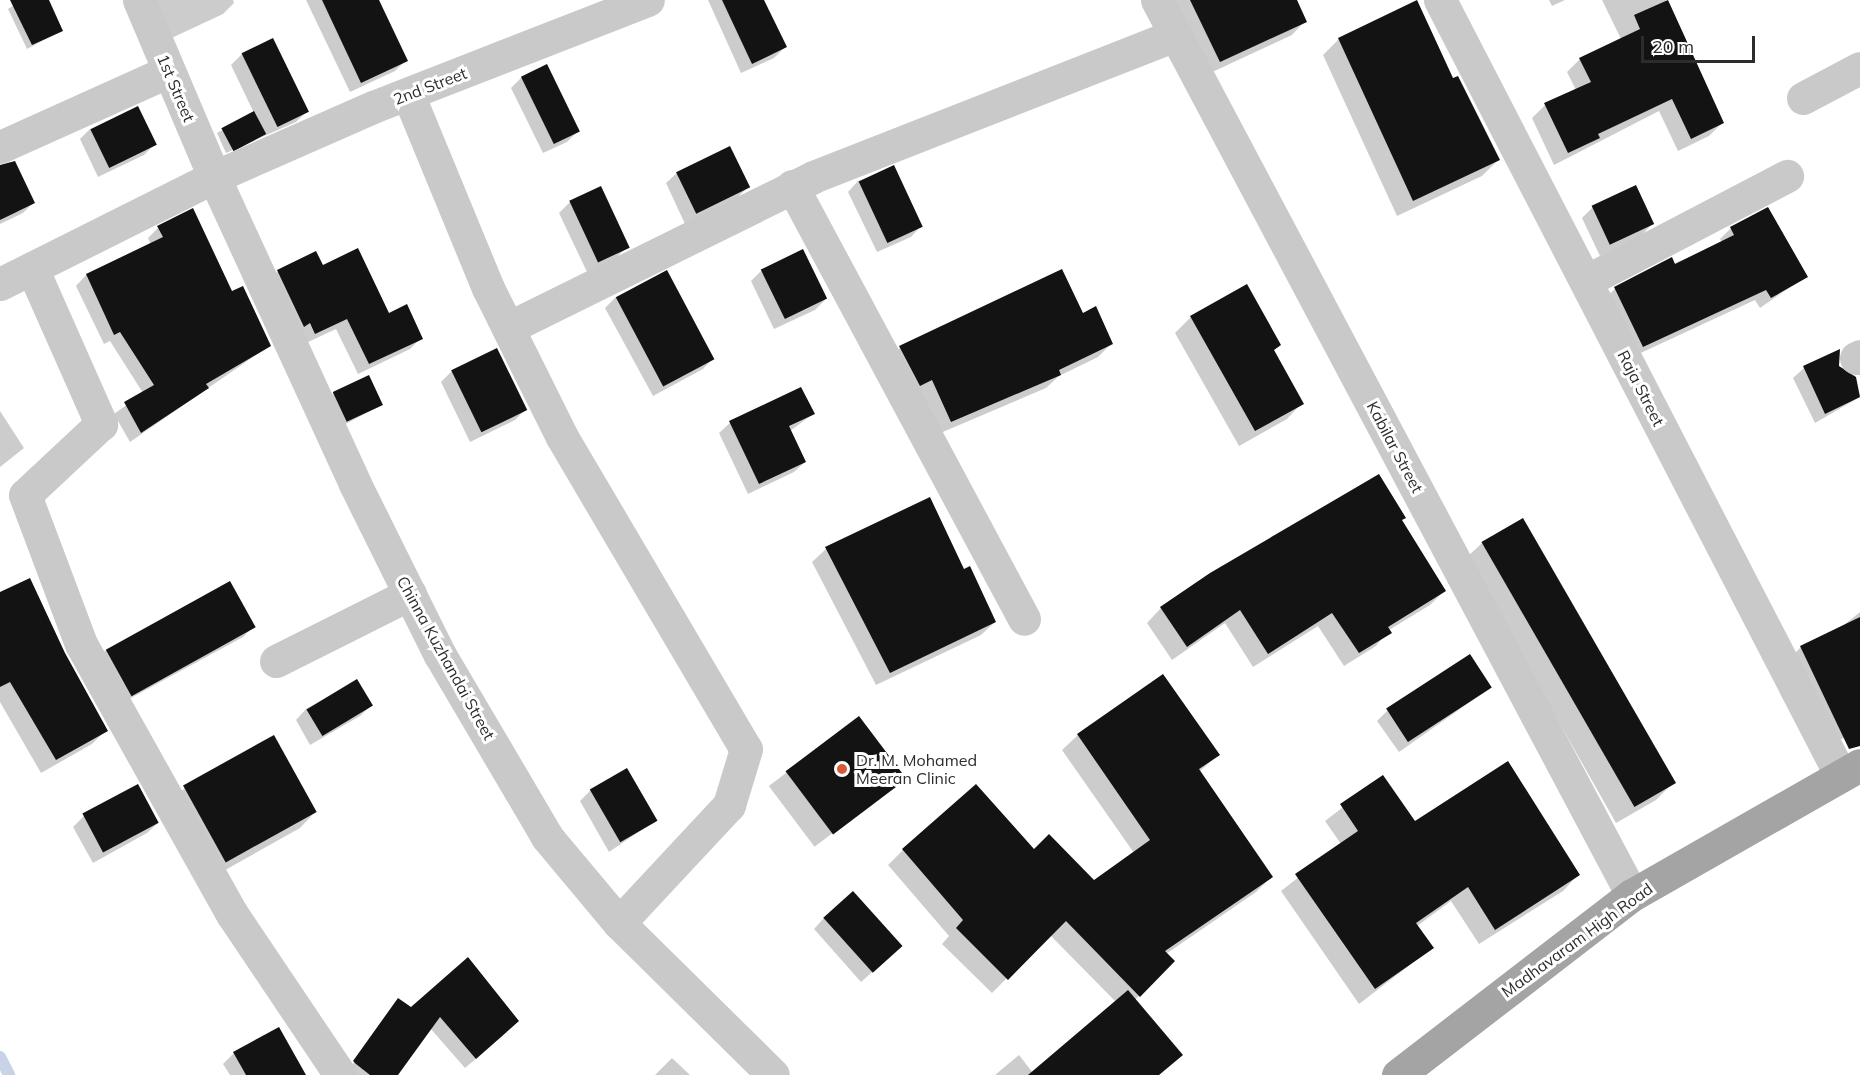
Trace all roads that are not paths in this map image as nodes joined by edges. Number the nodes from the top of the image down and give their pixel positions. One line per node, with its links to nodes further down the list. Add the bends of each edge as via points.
1 (139, 0): 7 (street, 1st Street)
2 (648, 0): 8 (street, 2nd Street)
3 (1157, 0): 5 (street, Kabilar Street)
4 (1440, 0): 15 (street, Raja Street)
5 (1176, 35): 13 (street); 22 (street, Kabilar Street)
6 (1860, 68): 9 (street)
7 (169, 71): 10 (street); 12 (street, 1st Street)
8 (408, 93): 12 (street, 2nd Street); 17 (street)
9 (1803, 98)
10 (0, 147)
11 (1787, 176): 15 (street)
12 (214, 177): 14 (street, 2nd Street); 18 (street, Chinna Kuzhandai Street)
13 (792, 186): 17 (street); 19 (street)
14 (32, 268): 16 (street, 2nd Street); 24 (street, via 101,424 25,495 77,633 231,914)
15 (1586, 280): 21 (street, Raja Street)
16 (0, 284)
17 (508, 328): 23 (street, via 562,437 746,749 729,805)
18 (410, 594): 20 (street); 23 (street, Chinna Kuzhandai Street, via 440,655 547,837)
19 (1024, 619)
20 (276, 661)
21 (1850, 770): 22 (main road, Madhavaram High Road)
22 (1632, 895): 26 (main road, Madhavaram High Road)
23 (619, 923): 25 (street, Chinna Kuzhandai Street)
24 (340, 1075)
25 (772, 1075)
26 (1398, 1075)

